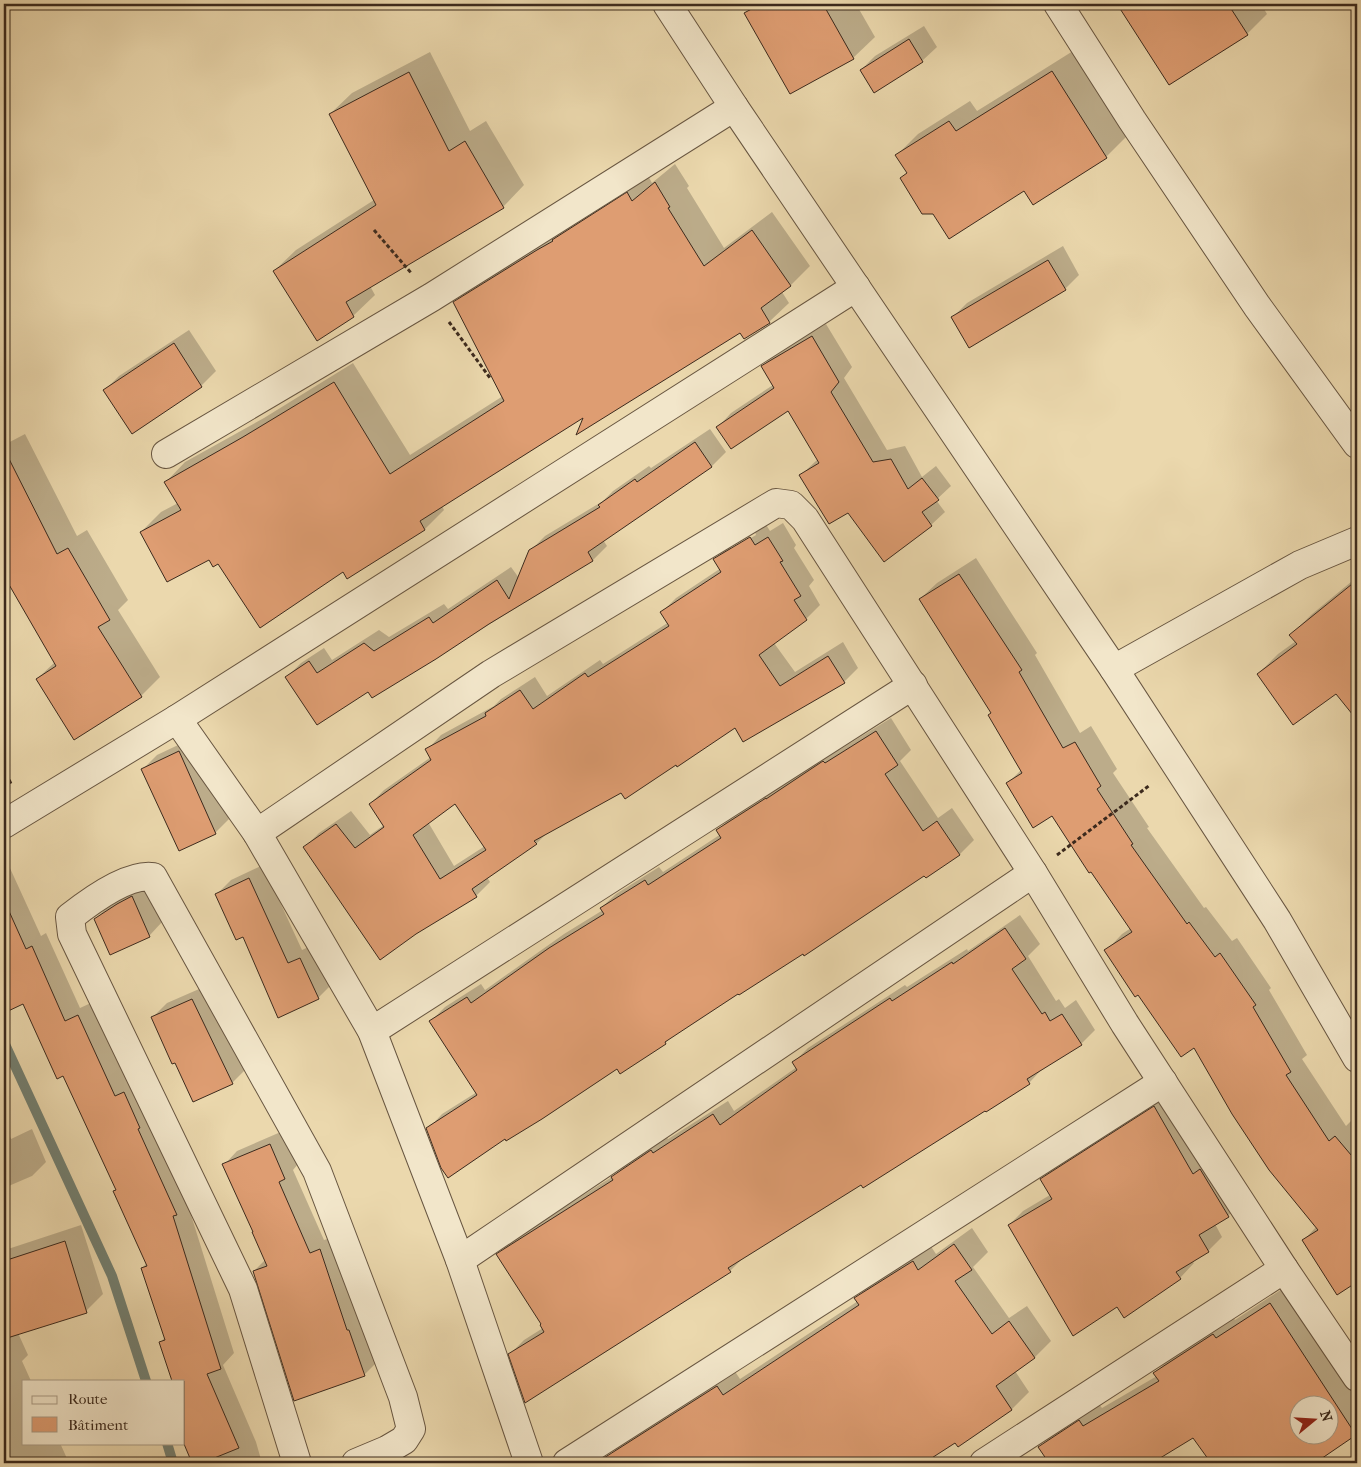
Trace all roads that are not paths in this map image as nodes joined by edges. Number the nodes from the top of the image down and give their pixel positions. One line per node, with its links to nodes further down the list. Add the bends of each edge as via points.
1 (668, 4): 3 (street)
2 (1058, 4): 5 (street, via 1257,306)
3 (734, 107): 4 (street); 6 (street, via 432,297)
4 (856, 287): 8 (street); 10 (street)
5 (1357, 444)
6 (166, 454)
7 (1357, 540): 8 (street, via 1300,565)
8 (1114, 669): 15 (street, via 1277,920)
9 (913, 685): 12 (street, via 806,519 791,504 776,503 491,674); 13 (street); 14 (street)
10 (177, 719): 11 (street); 12 (street)
11 (4, 824)
12 (257, 833): 14 (street)
13 (1033, 873): 16 (street); 17 (street)
14 (372, 1031): 17 (street)
15 (1357, 1058)
16 (1163, 1082): 18 (street); 20 (street)
17 (460, 1260): 23 (street)
18 (1284, 1269): 19 (street); 24 (street)
19 (1357, 1377)
20 (579, 1460)
21 (297, 1463): 22 (street, via 243,1289 72,934 70,917 91,900 135,878 153,877 318,1171 400,1388 411,1429 396,1445)
22 (356, 1463)
23 (529, 1463)
24 (984, 1463)

